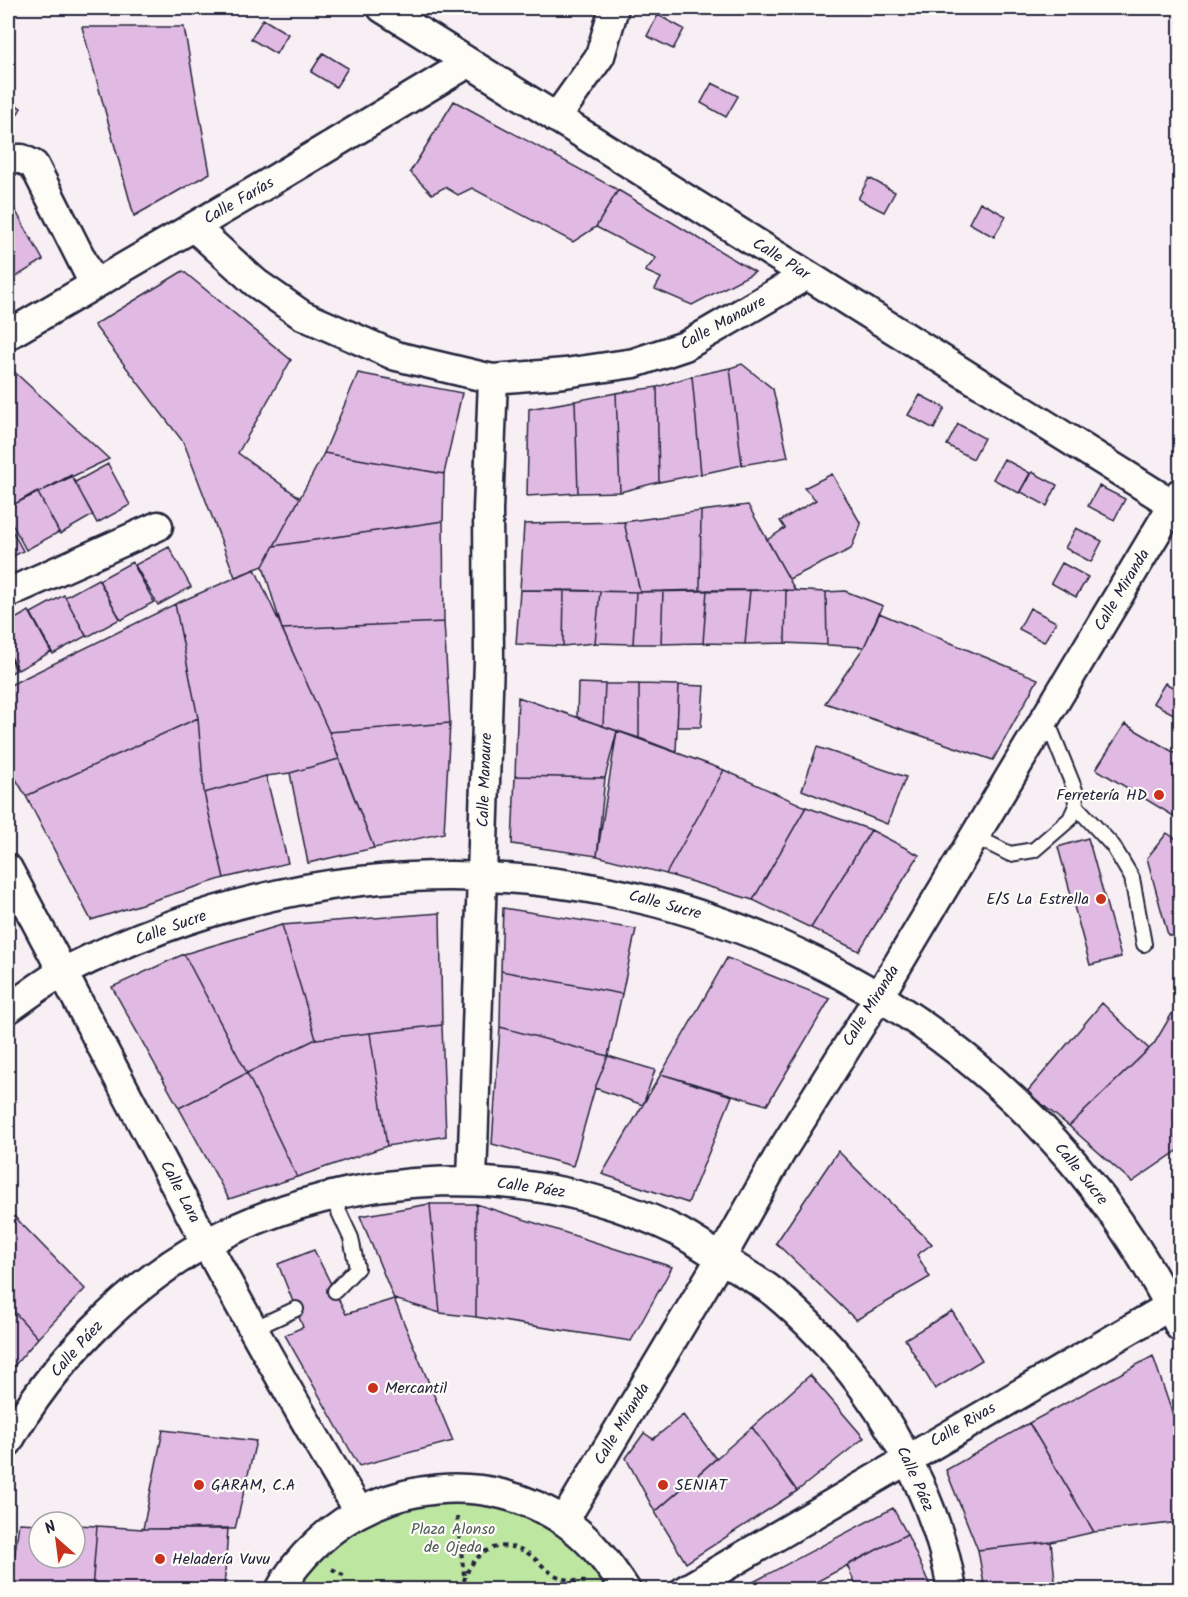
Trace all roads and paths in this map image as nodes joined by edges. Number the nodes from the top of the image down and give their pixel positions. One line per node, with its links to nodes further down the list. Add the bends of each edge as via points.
1 (381, 8): 3 (street, Calle Piar)
2 (614, 8): 4 (street, via 600,56)
3 (468, 63): 4 (street, Calle Piar); 6 (street, Calle Farías)
4 (556, 118): 7 (street, Calle Piar)
5 (8, 159): 8 (street, via 22,159 34,165)
6 (194, 227): 8 (street, Calle Farías); 10 (street, Calle Manaure, via 256,283 302,315 396,356)
7 (807, 275): 10 (street, Calle Manaure, via 675,350 633,363 565,374); 11 (street, Calle Piar)
8 (94, 284): 9 (street, Calle Farías)
9 (8, 335)
10 (493, 379): 18 (street, Calle Manaure)
11 (1178, 502): 14 (street, Calle Miranda)
12 (158, 526): 13 (street)
13 (8, 593)
14 (1046, 718): 15 (lane, via 1075,790); 16 (street, Calle Miranda)
15 (1076, 806): 16 (lane, via 1070,819 1034,850 1010,854); 19 (lane, via 1113,846 1132,878)
16 (974, 836): 21 (street, Calle Miranda)
17 (8, 869): 20 (street, Calle Lara)
18 (482, 876): 20 (street, Calle Sucre, via 360,881 240,904 182,922); 21 (street, Calle Sucre, via 586,886 688,910 786,947); 23 (street, Calle Manaure)
19 (1144, 944)
20 (63, 972): 22 (street, Calle Sucre); 25 (street, Calle Lara)
21 (879, 996): 26 (street, Calle Miranda, via 781,1152); 29 (street, Calle Sucre, via 966,1058 1046,1131 1113,1214)
22 (8, 1009)
23 (472, 1181): 24 (street, Calle Páez, via 401,1183); 26 (street, Calle Páez, via 526,1185 588,1198 678,1232)
24 (331, 1195): 25 (street, Calle Páez); 27 (lane, via 351,1238 357,1268)
25 (207, 1243): 30 (street, Calle Lara); 31 (street, Calle Páez, via 154,1277 103,1320 57,1368)
26 (721, 1258): 32 (street, Calle Páez, via 770,1290 811,1326 848,1366); 35 (street, Calle Miranda)
27 (335, 1291)
28 (296, 1309): 30 (lane)
29 (1177, 1311): 32 (street, Calle Rivas)
30 (253, 1329): 34 (street, Calle Lara)
31 (11, 1427)
32 (907, 1458): 40 (street, Calle Rivas); 41 (street, Calle Páez, via 932,1516)
33 (454, 1488): 34 (street, via 399,1495); 35 (street, via 485,1490 526,1501); 36 (path)
34 (359, 1511): 38 (street, via 304,1555)
35 (564, 1521): 37 (street, via 609,1563)
36 (464, 1576): 37 (path, via 482,1553 508,1546 527,1553 561,1579); 39 (path)
37 (626, 1589)
38 (280, 1590)
39 (462, 1590)
40 (685, 1590)
41 (952, 1590)

